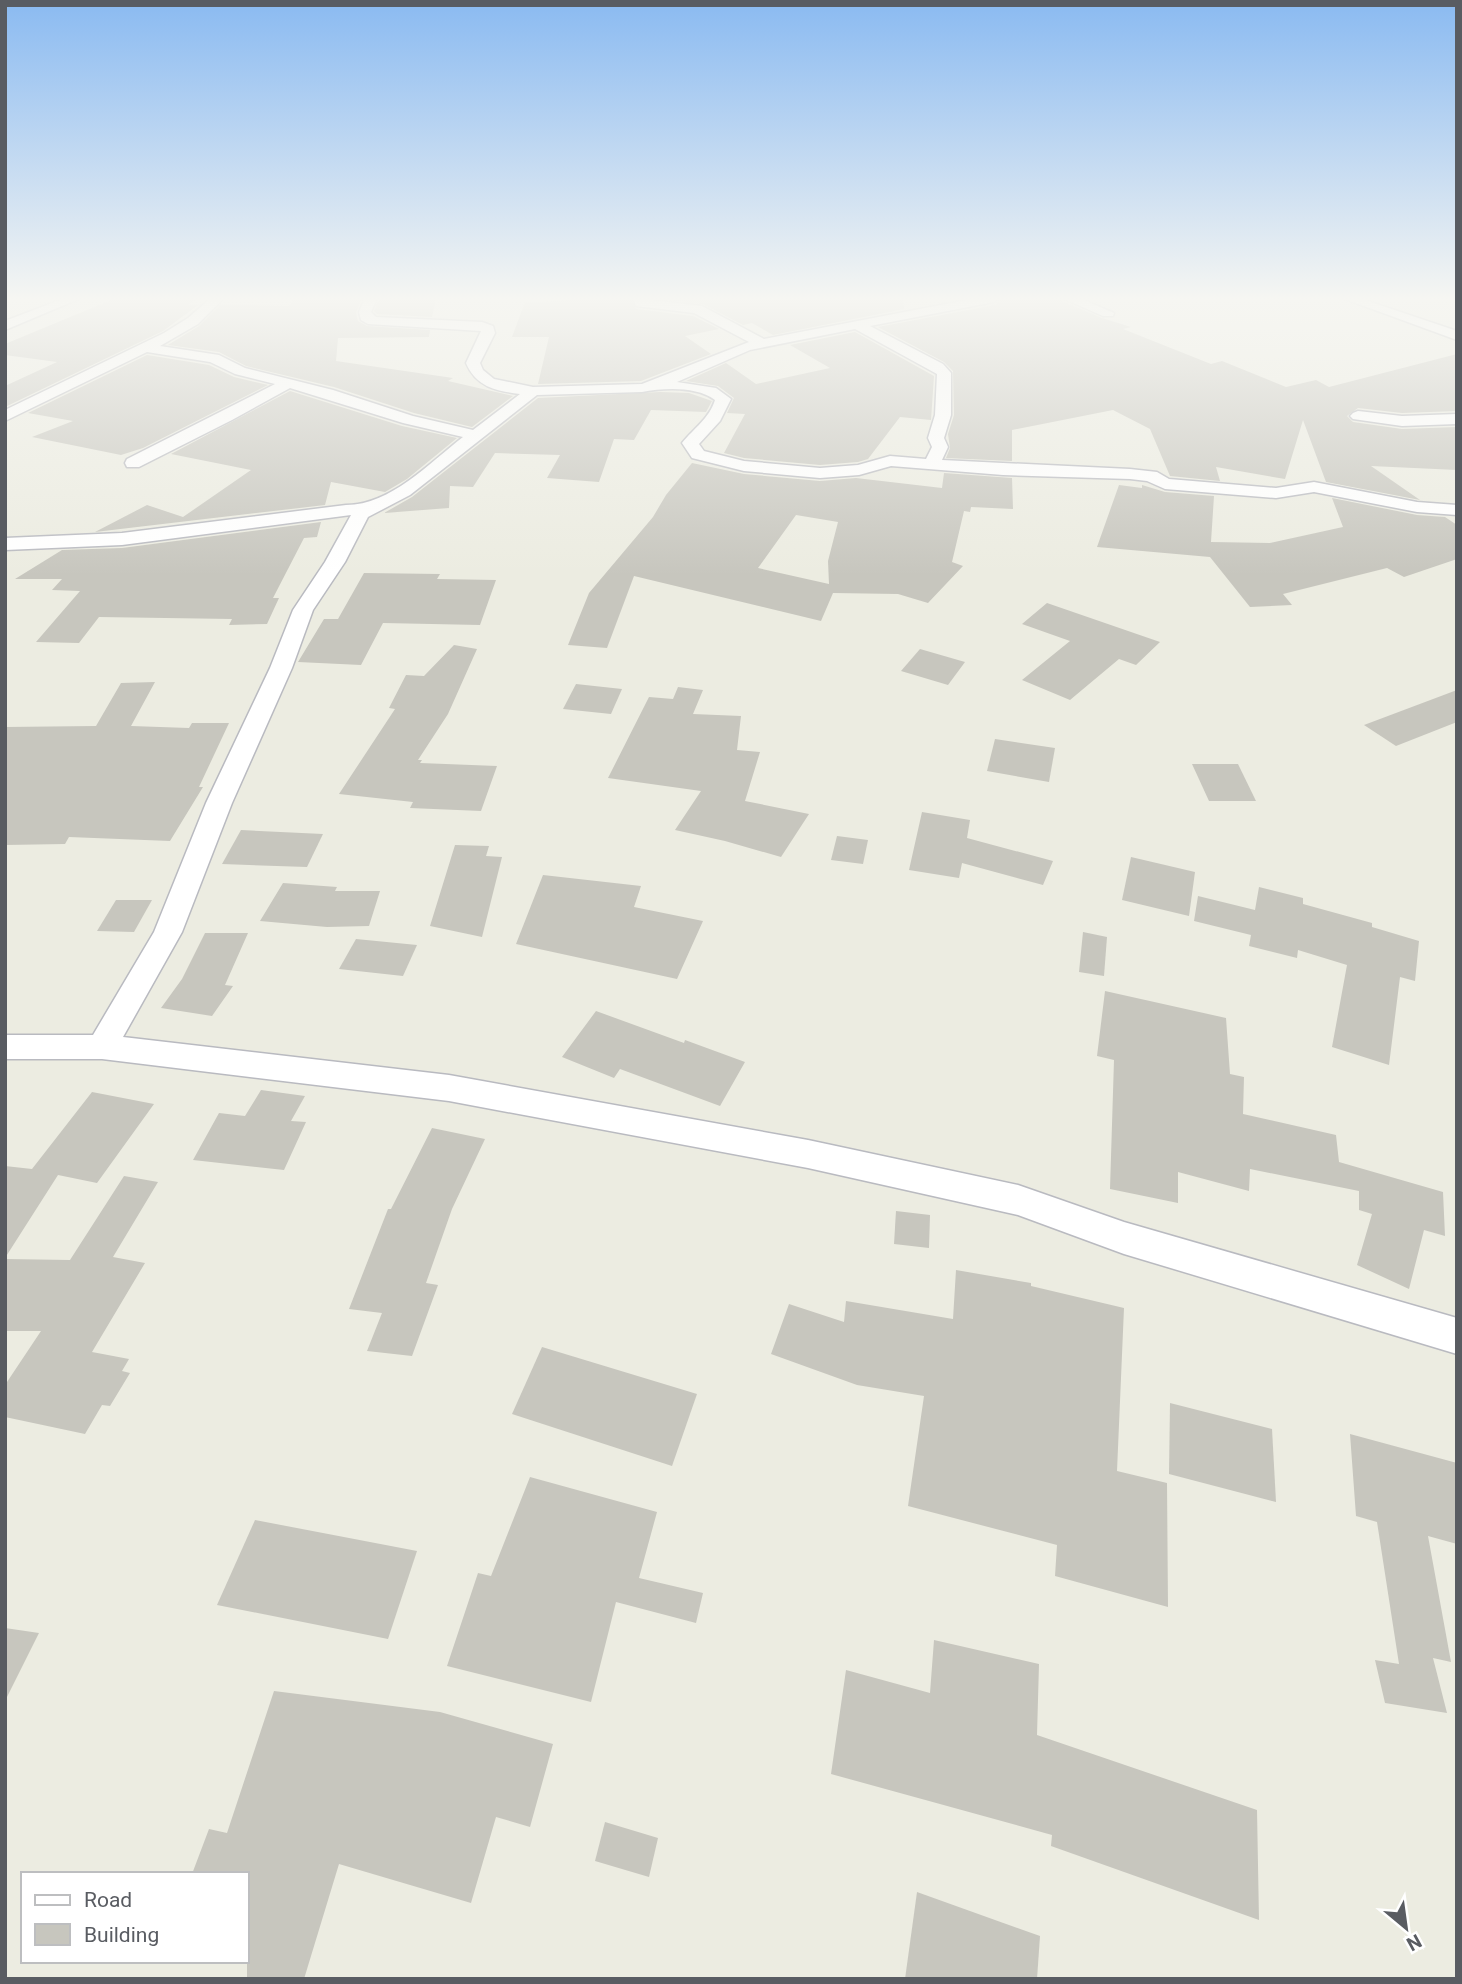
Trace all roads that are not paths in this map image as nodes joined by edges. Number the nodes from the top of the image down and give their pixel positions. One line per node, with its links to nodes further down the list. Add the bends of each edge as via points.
1 (58, 391): 7 (street)
2 (274, 391): 11 (street)
3 (318, 391): 10 (street, via 409,420)
4 (533, 391): 10 (street)
5 (710, 391): 12 (street, via 723,399 711,423 690,443 705,458 820,473 859,470 890,461)
6 (944, 391): 12 (street, via 936,438 940,447)
7 (5, 416)
8 (1358, 416): 9 (street, via 1402,421)
9 (1457, 419)
10 (475, 435): 13 (street, via 404,491)
11 (133, 463)
12 (932, 466): 14 (street, via 1130,474 1165,484 1276,493 1314,487)
13 (368, 510): 15 (street, via 122,539); 17 (street, via 303,610 168,932)
14 (1457, 510)
15 (5, 544)
16 (5, 1047): 17 (street)
17 (102, 1047): 18 (street, via 449,1088 808,1154 1018,1200 1124,1238)
18 (1457, 1336)

